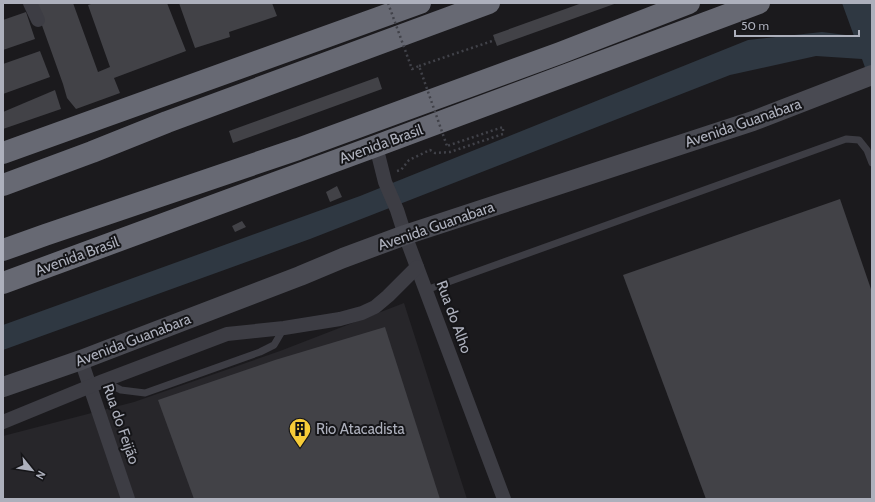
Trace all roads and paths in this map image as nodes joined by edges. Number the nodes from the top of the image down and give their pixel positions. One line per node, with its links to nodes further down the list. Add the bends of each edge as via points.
1 (30, 3): 7 (street)
2 (388, 3): 9 (path, bridge, via 412,69)
3 (420, 3): 11 (highway)
4 (489, 3): 17 (highway, via 167,122)
5 (690, 3): 19 (highway, Avenida Brasil, via 298,149)
6 (759, 3): 12 (highway, Avenida Brasil)
7 (38, 20)
8 (495, 40): 9 (path)
9 (419, 66): 16 (path, bridge, via 447,146 503,127 503,134 450,152 436,153 430,150 409,160 401,170)
10 (872, 75): 18 (street, Avenida Guanabara, via 753,121)
11 (79, 125): 13 (highway); 15 (highway, via 20,162)
12 (376, 146): 16 (street, Rua do Alho); 21 (highway, Avenida Brasil)
13 (3, 153)
14 (872, 163): 22 (lane, via 867,150 859,140 846,139)
15 (3, 169)
16 (384, 178): 18 (street, Rua do Alho)
17 (3, 186)
18 (405, 235): 20 (street, Rua do Alho); 24 (street, Avenida Guanabara)
19 (3, 250)
20 (417, 267): 22 (street, Rua do Alho); 23 (street, via 375,307 362,313)
21 (4, 283)
22 (426, 290): 29 (street, Rua do Alho)
23 (284, 328): 25 (street, via 227,334); 25 (lane, via 274,345 260,352 145,393)
24 (81, 360): 25 (street, Rua do Feijão); 26 (street, Avenida Guanabara)
25 (97, 384): 27 (street); 28 (street, Rua do Feijão)
26 (3, 387)
27 (3, 422)
28 (128, 499)
29 (504, 499)

